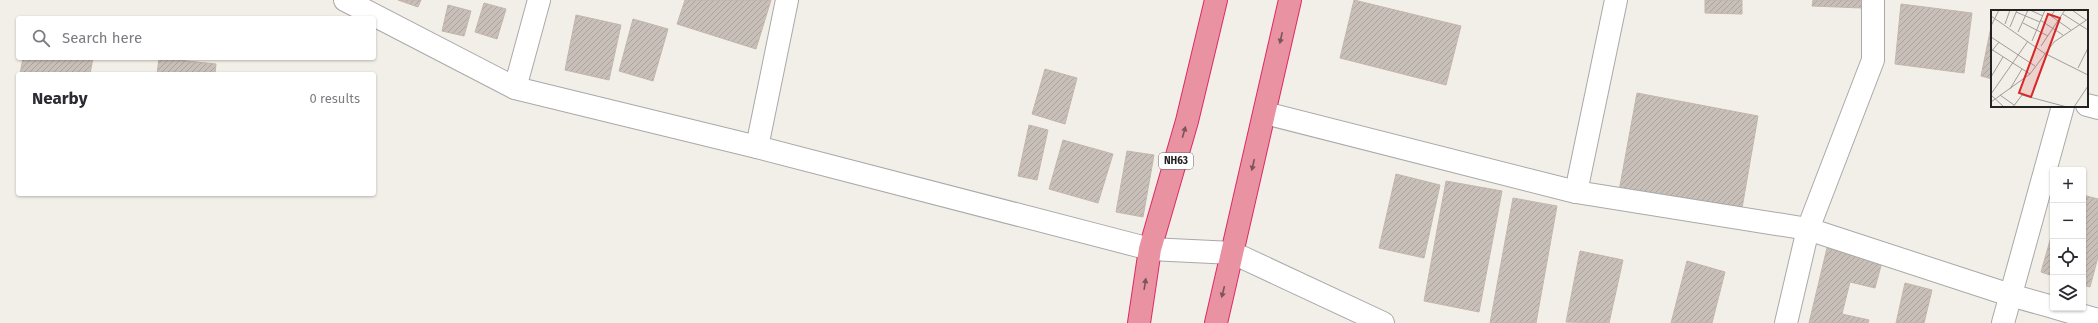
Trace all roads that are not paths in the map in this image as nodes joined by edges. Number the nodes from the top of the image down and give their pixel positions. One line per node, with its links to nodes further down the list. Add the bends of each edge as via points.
1 (345, 0): 8 (street)
2 (539, 0): 10 (street)
3 (787, 0): 15 (street)
4 (1216, 0): 18 (highway, NH63, one-way to 4, via 1187,121)
5 (1290, 0): 14 (highway, one-way to 14)
6 (1616, 0): 16 (street)
7 (1873, 0): 17 (street, via 1873,60)
8 (376, 16)
9 (376, 16): 10 (street)
10 (515, 88): 15 (street)
11 (2088, 105): 13 (street)
12 (2063, 107): 20 (street)
13 (2098, 108)
14 (1265, 113): 16 (street); 19 (highway, one-way to 19)
15 (756, 147): 18 (street)
16 (1576, 192): 17 (street)
17 (1808, 229): 20 (street); 27 (street)
18 (1150, 249): 19 (street); 24 (highway, NH63, one-way to 18)
19 (1233, 253): 25 (highway, one-way to 25); 26 (street)
20 (2010, 295): 21 (street); 28 (street)
21 (2050, 307)
22 (2065, 311): 23 (street)
23 (2098, 320)
24 (1139, 323)
25 (1216, 323)
26 (1383, 323)
27 (1786, 323)
28 (2003, 323)

